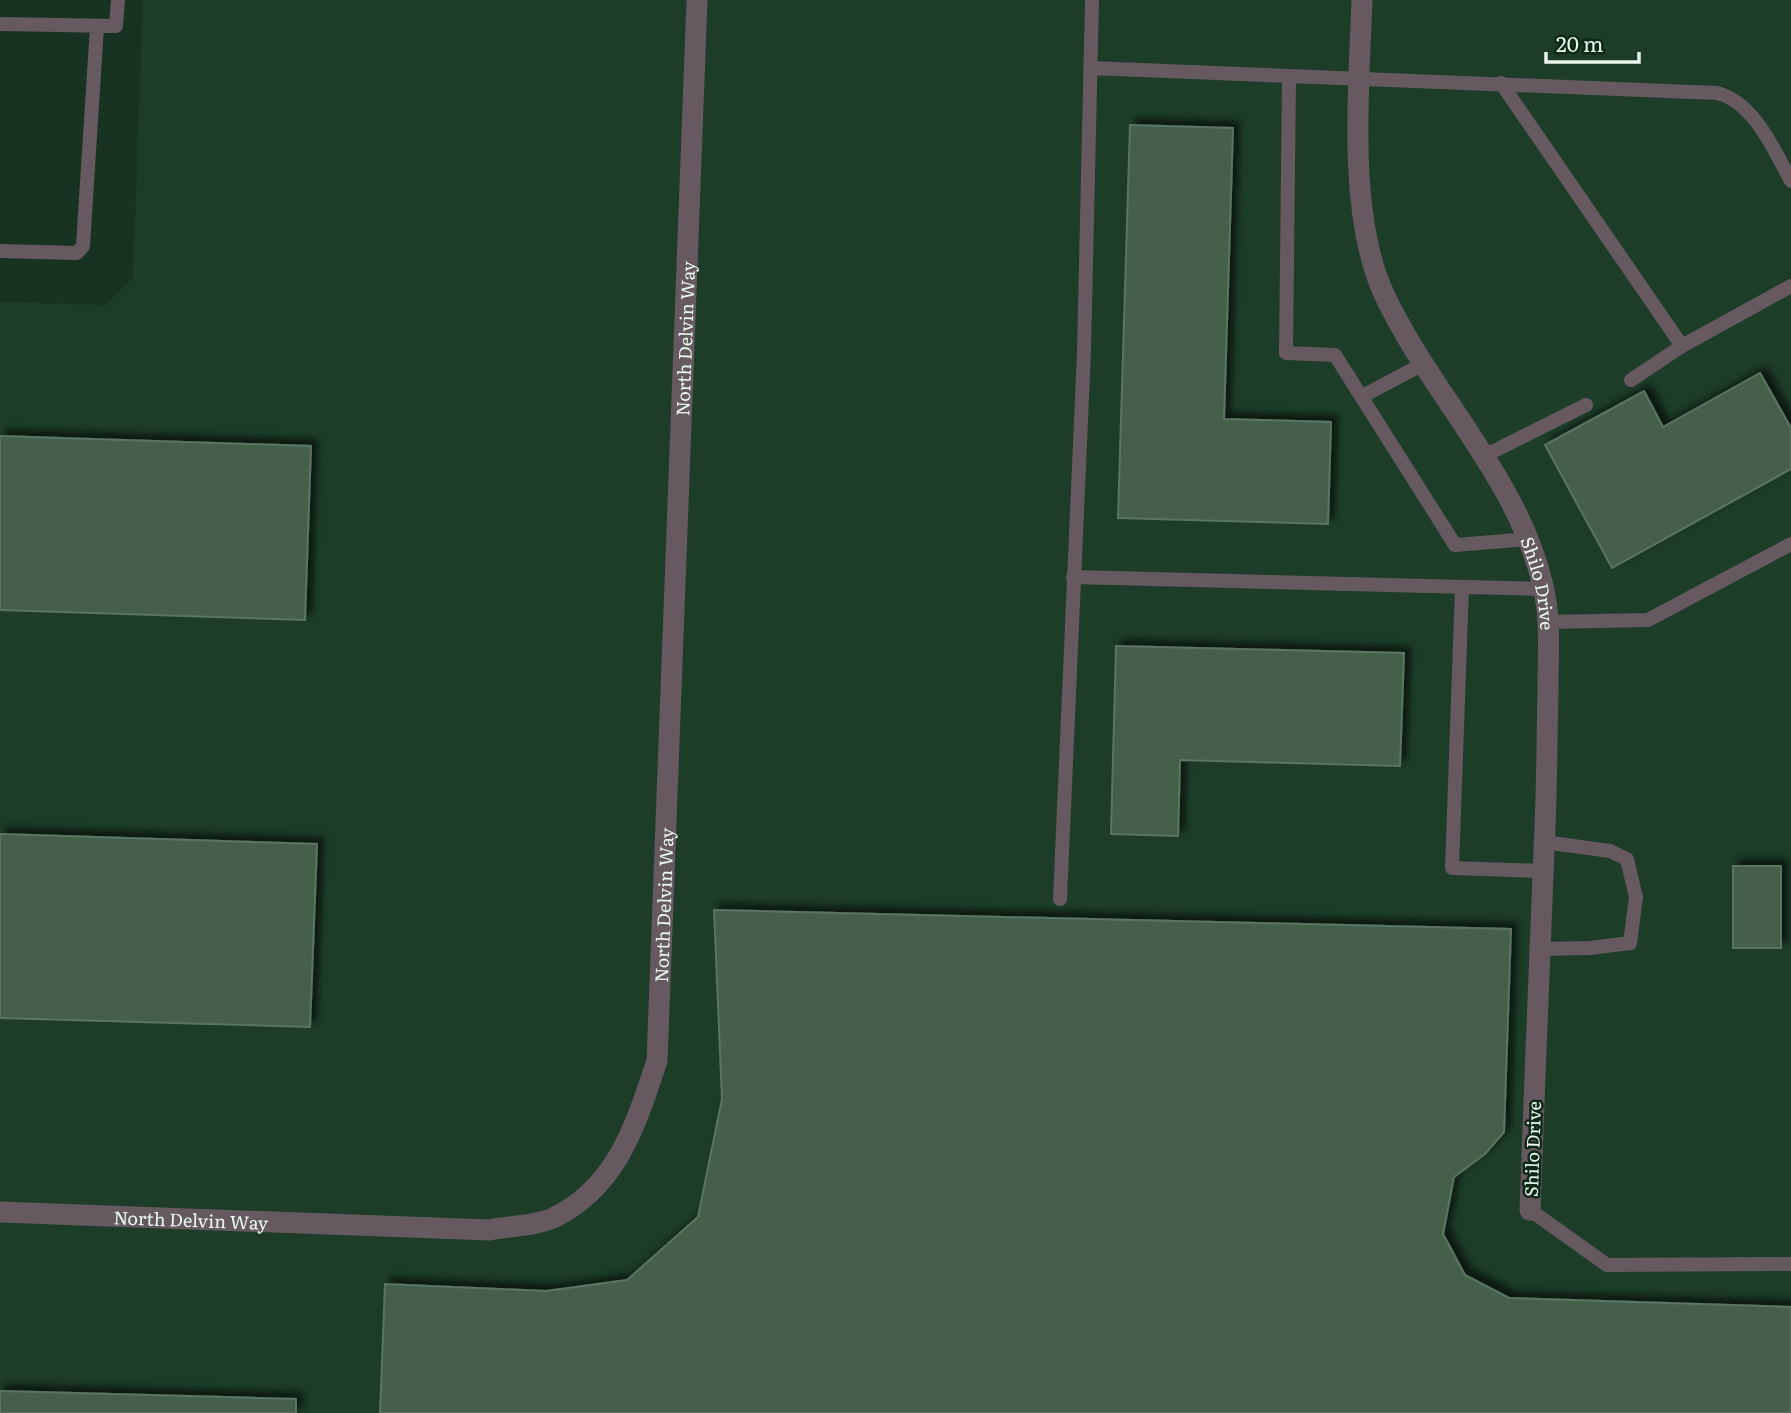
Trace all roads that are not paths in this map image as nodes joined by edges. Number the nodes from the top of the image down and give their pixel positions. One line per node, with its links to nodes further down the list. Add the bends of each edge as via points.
1 (118, 0): 6 (lane, via 116,26)
2 (697, 0): 31 (street, North Delvin Way, via 657,1061 631,1136 601,1184 552,1218 489,1230)
3 (1092, 0): 7 (lane)
4 (1362, 0): 9 (street, Shilo Drive)
5 (0, 24): 6 (lane)
6 (97, 26): 12 (lane, via 83,246 77,253)
7 (1090, 68): 8 (lane); 22 (lane)
8 (1289, 77): 9 (lane); 17 (lane, via 1286,352 1335,355)
9 (1360, 79): 10 (lane); 15 (street, Shilo Drive, via 1361,198 1369,246 1383,291)
10 (1502, 83): 11 (lane, via 1699,90 1730,96 1770,143); 14 (lane)
11 (1791, 180)
12 (0, 251)
13 (1791, 286): 14 (lane)
14 (1682, 346): 16 (lane)
15 (1423, 364): 17 (lane); 19 (street, Shilo Drive)
16 (1631, 380)
17 (1361, 397): 20 (lane, via 1455,545)
18 (1587, 405): 19 (lane)
19 (1482, 457): 20 (street, Shilo Drive)
20 (1529, 538): 24 (street, Shilo Drive)
21 (1791, 544): 25 (lane, via 1648,620)
22 (1073, 577): 23 (lane); 28 (lane)
23 (1462, 587): 24 (lane); 27 (lane, via 1452,868)
24 (1544, 589): 25 (street, Shilo Drive)
25 (1548, 622): 26 (street, Shilo Drive)
26 (1544, 842): 27 (street, Shilo Drive); 29 (lane, via 1610,851 1627,859 1636,897 1630,943)
27 (1543, 871): 29 (street, Shilo Drive)
28 (1060, 899)
29 (1540, 948): 30 (street, Shilo Drive)
30 (1530, 1210): 32 (lane, via 1607,1265)
31 (0, 1212)
32 (1791, 1264)

